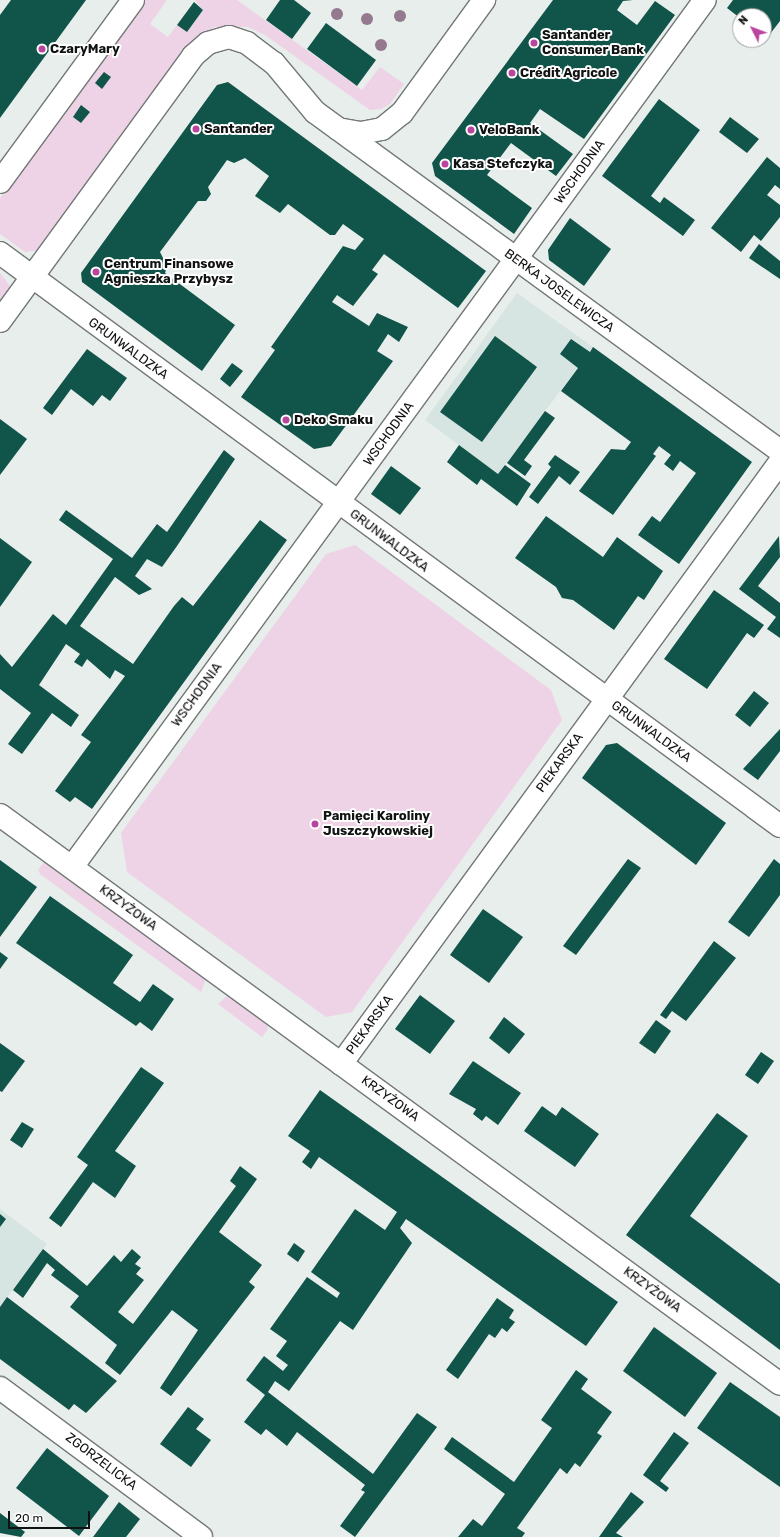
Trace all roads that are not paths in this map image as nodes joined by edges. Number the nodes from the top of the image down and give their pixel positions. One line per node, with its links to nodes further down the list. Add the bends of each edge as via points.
1 (134, 0): 5 (street)
2 (484, 0): 4 (street, via 402,113 382,129 361,133)
3 (705, 0): 7 (street, WSCHODNIA)
4 (338, 129): 7 (street, BERKA JOSELEWICZA); 8 (street, BERKA JOSELEWICZA, via 314,112 274,63 247,43 229,37 208,43 171,85)
5 (0, 182)
6 (0, 253): 8 (street, GRUNWALDZKA)
7 (516, 260): 10 (street, BERKA JOSELEWICZA); 12 (street, WSCHODNIA)
8 (31, 277): 9 (street, BERKA JOSELEWICZA); 12 (street, GRUNWALDZKA)
9 (0, 321)
10 (780, 452)
11 (780, 462): 13 (street, PIEKARSKA)
12 (338, 503): 13 (street, GRUNWALDZKA); 16 (street, WSCHODNIA)
13 (606, 699): 15 (street, GRUNWALDZKA); 17 (street, PIEKARSKA)
14 (0, 815): 16 (street, KRZYŻOWA)
15 (780, 826)
16 (72, 867): 17 (street, KRZYŻOWA)
17 (341, 1064): 18 (street, KRZYŻOWA)
18 (780, 1384)
19 (0, 1388): 20 (street, ZGORZELICKA)
20 (201, 1537)

